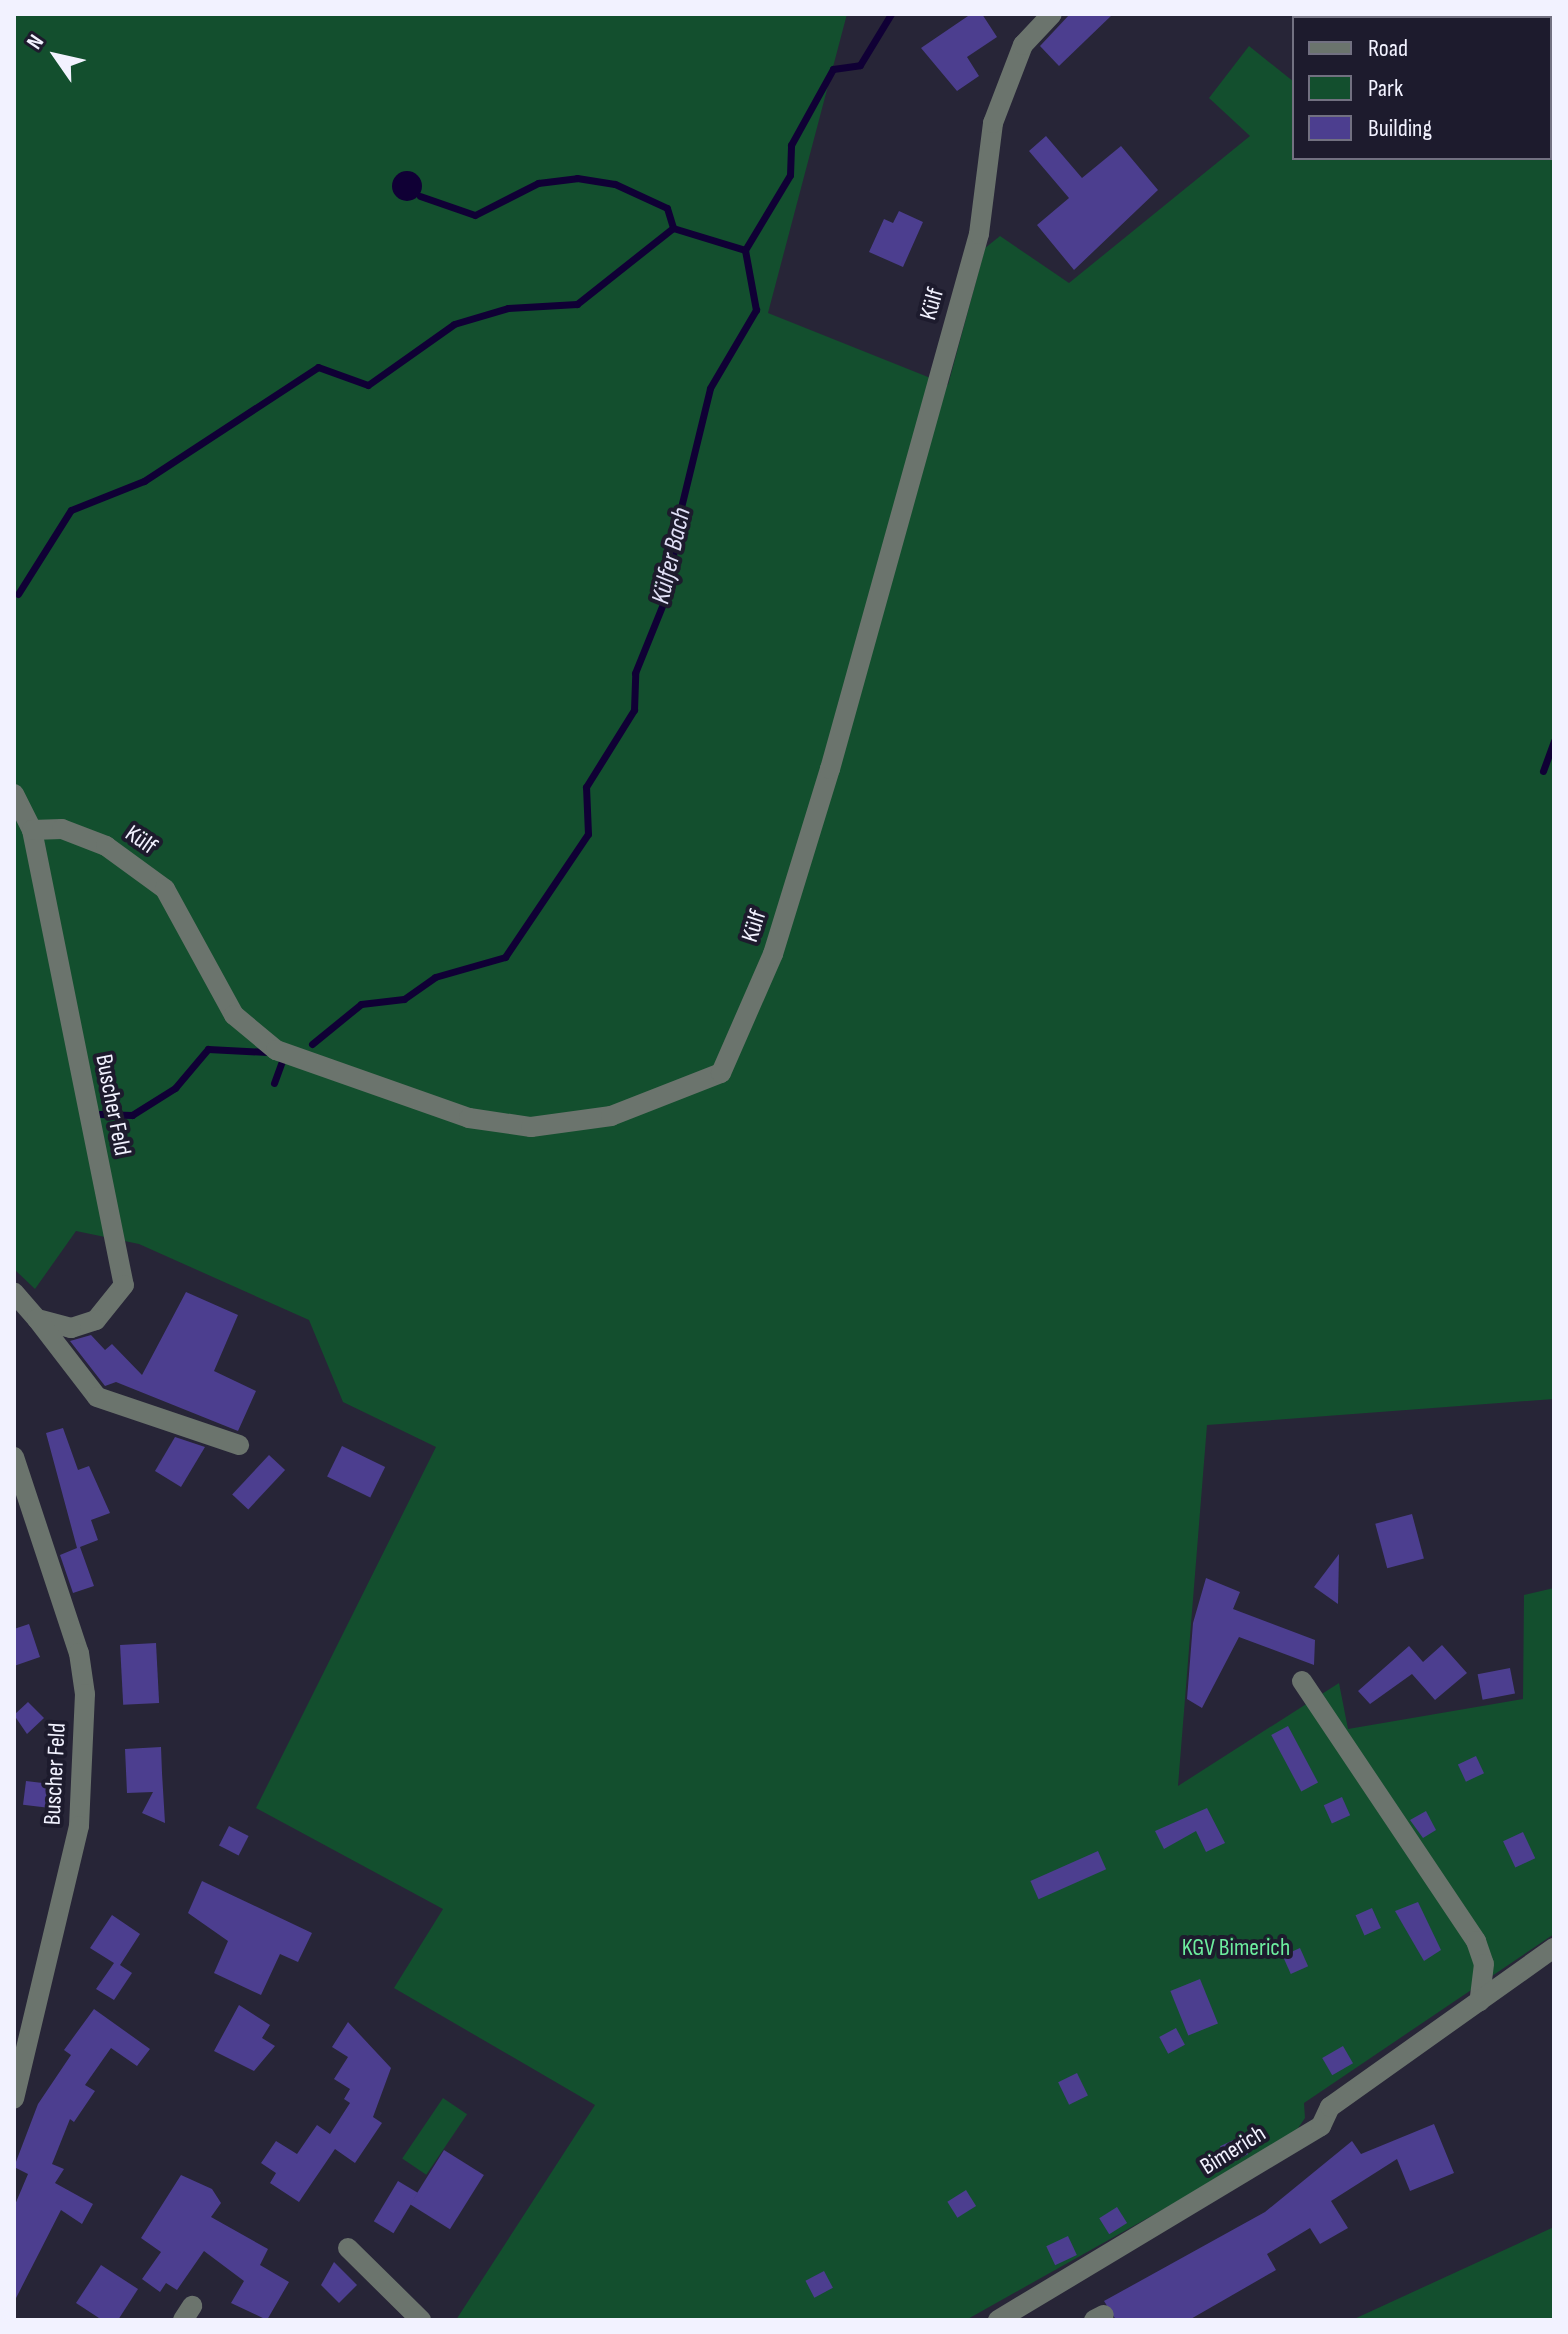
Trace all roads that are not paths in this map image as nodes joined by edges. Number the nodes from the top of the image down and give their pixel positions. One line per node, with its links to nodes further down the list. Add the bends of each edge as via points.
1 (1052, 14): 3 (street, Külf, via 1023,45 993,123 979,234 830,769 757,998 721,1073 611,1116 531,1127 469,1118 276,1050 234,1015 165,889 106,846 62,829)
2 (14, 794): 3 (street)
3 (32, 830): 5 (street, Buscher Feld, via 124,1285 96,1320 71,1328)
4 (14, 1293): 5 (street)
5 (37, 1319): 6 (street, via 97,1397)
6 (239, 1445)
7 (14, 1457): 11 (street, Buscher Feld, via 79,1653 85,1694 79,1826)
8 (1302, 1681): 10 (street, via 1476,1941 1484,1964)
9 (1554, 1948): 10 (street, Bimerich)
10 (1479, 2002): 14 (street, Bimerich, via 1330,2107 1321,2126)
11 (14, 2098)
12 (348, 2248): 13 (street)
13 (421, 2320)
14 (998, 2320)

